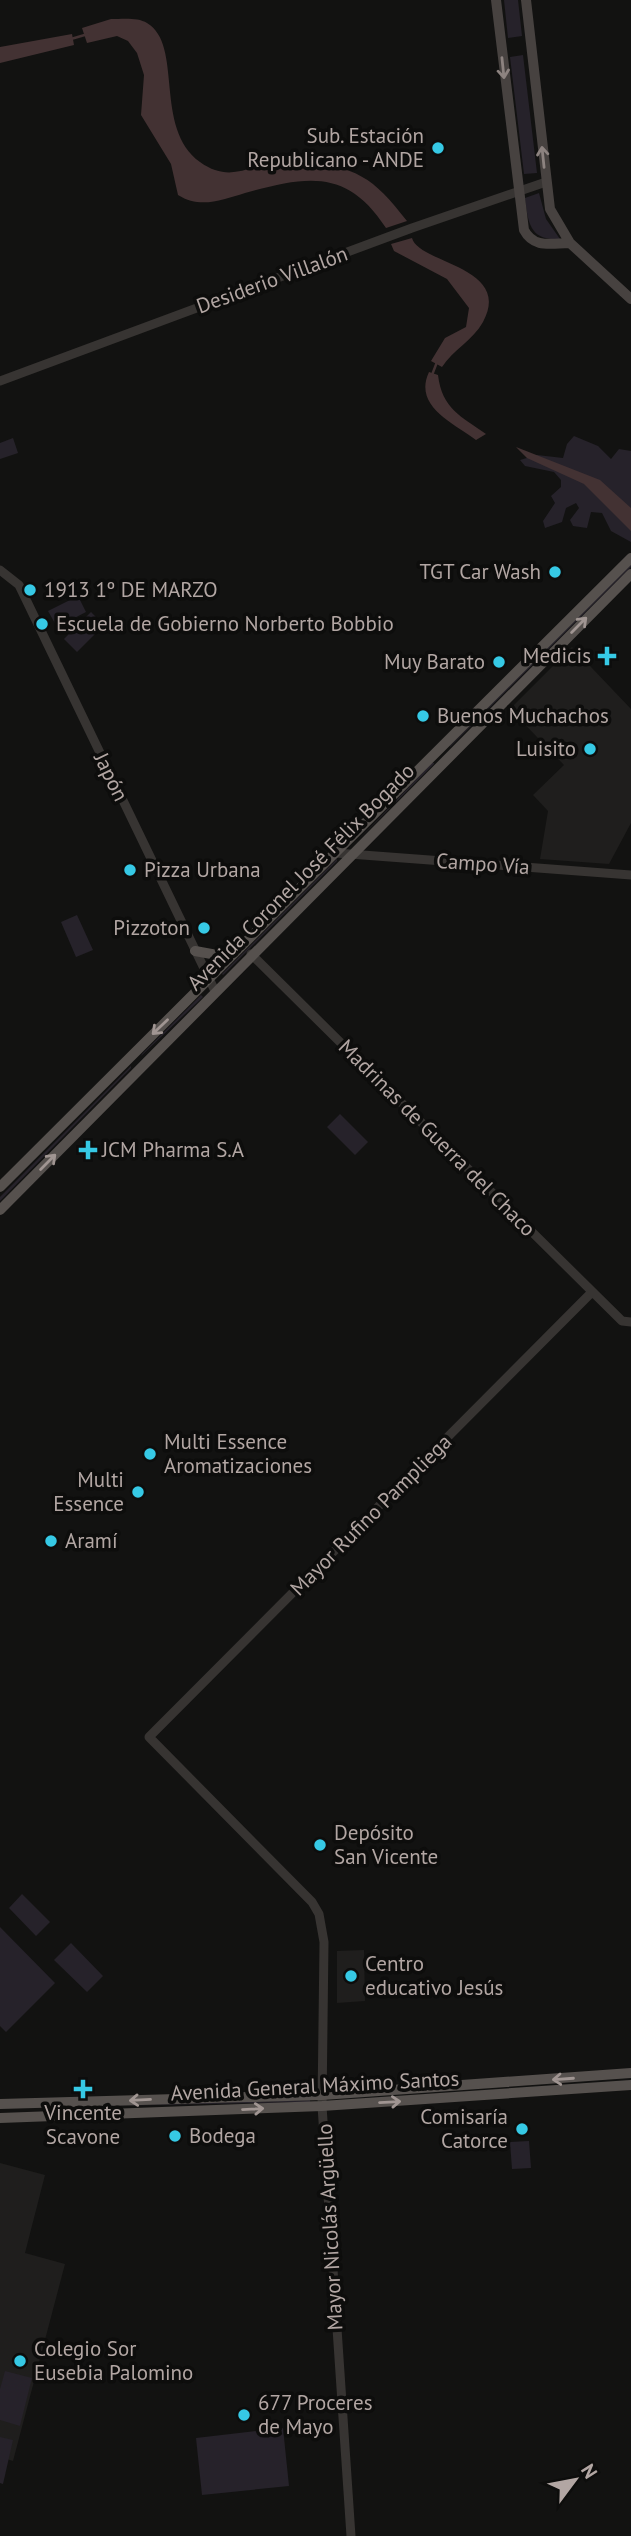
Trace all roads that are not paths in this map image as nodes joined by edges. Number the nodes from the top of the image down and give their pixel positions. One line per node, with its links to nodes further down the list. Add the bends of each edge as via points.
1 (496, 0): 4 (main road, one-way to 4)
2 (526, 0): 3 (main road, one-way to 2)
3 (546, 182): 4 (street, Desiderio Villalón); 5 (main road, via 554,219)
4 (517, 191): 5 (main road, via 527,237 540,244); 7 (street, Desiderio Villalón)
5 (570, 243): 6 (main road)
6 (631, 299)
7 (0, 380)
8 (631, 558): 11 (main road, Avenida Coronel José Félix Bogado)
9 (4, 571): 15 (street, Japón, via 19,585)
10 (631, 574): 11 (main road, Avenida Coronel José Félix Bogado, one-way to 10)
11 (503, 694): 12 (main road, Avenida Coronel José Félix Bogado); 13 (main road, Avenida Coronel José Félix Bogado)
12 (336, 853): 13 (street, Campo Vía); 16 (main road, Avenida Coronel José Félix Bogado)
13 (352, 854): 14 (street, Campo Vía); 17 (main road, Avenida Coronel José Félix Bogado)
14 (631, 876)
15 (195, 951): 16 (main road, via 217,955); 18 (street, Japón)
16 (237, 951): 18 (main road, Avenida Coronel José Félix Bogado)
17 (251, 954): 19 (main road, Avenida Coronel José Félix Bogado); 22 (street, Madrinas de Guerra del Chaco)
18 (209, 979): 19 (street, Japón); 20 (main road, Avenida Coronel José Félix Bogado, one-way to 20)
19 (215, 991): 21 (main road, Avenida Coronel José Félix Bogado, one-way to 19)
20 (0, 1187)
21 (0, 1210)
22 (592, 1292): 23 (street, Madrinas de Guerra del Chaco); 24 (street, Mayor Rufino Pampliega)
23 (626, 1322)
24 (149, 1737): 27 (street, Mayor Nicolás Argüello, via 319,1914 324,1941)
25 (631, 2074): 27 (main road, Avenida General Máximo Santos, one-way to 27)
26 (631, 2085): 27 (main road, Avenida General Máximo Santos, one-way to 26)
27 (322, 2101): 28 (main road, Avenida General Máximo Santos, one-way to 28); 29 (main road, Avenida General Máximo Santos, one-way to 27); 30 (street, Mayor Nicolás Argüello)
28 (0, 2104)
29 (0, 2118)
30 (351, 2536)

